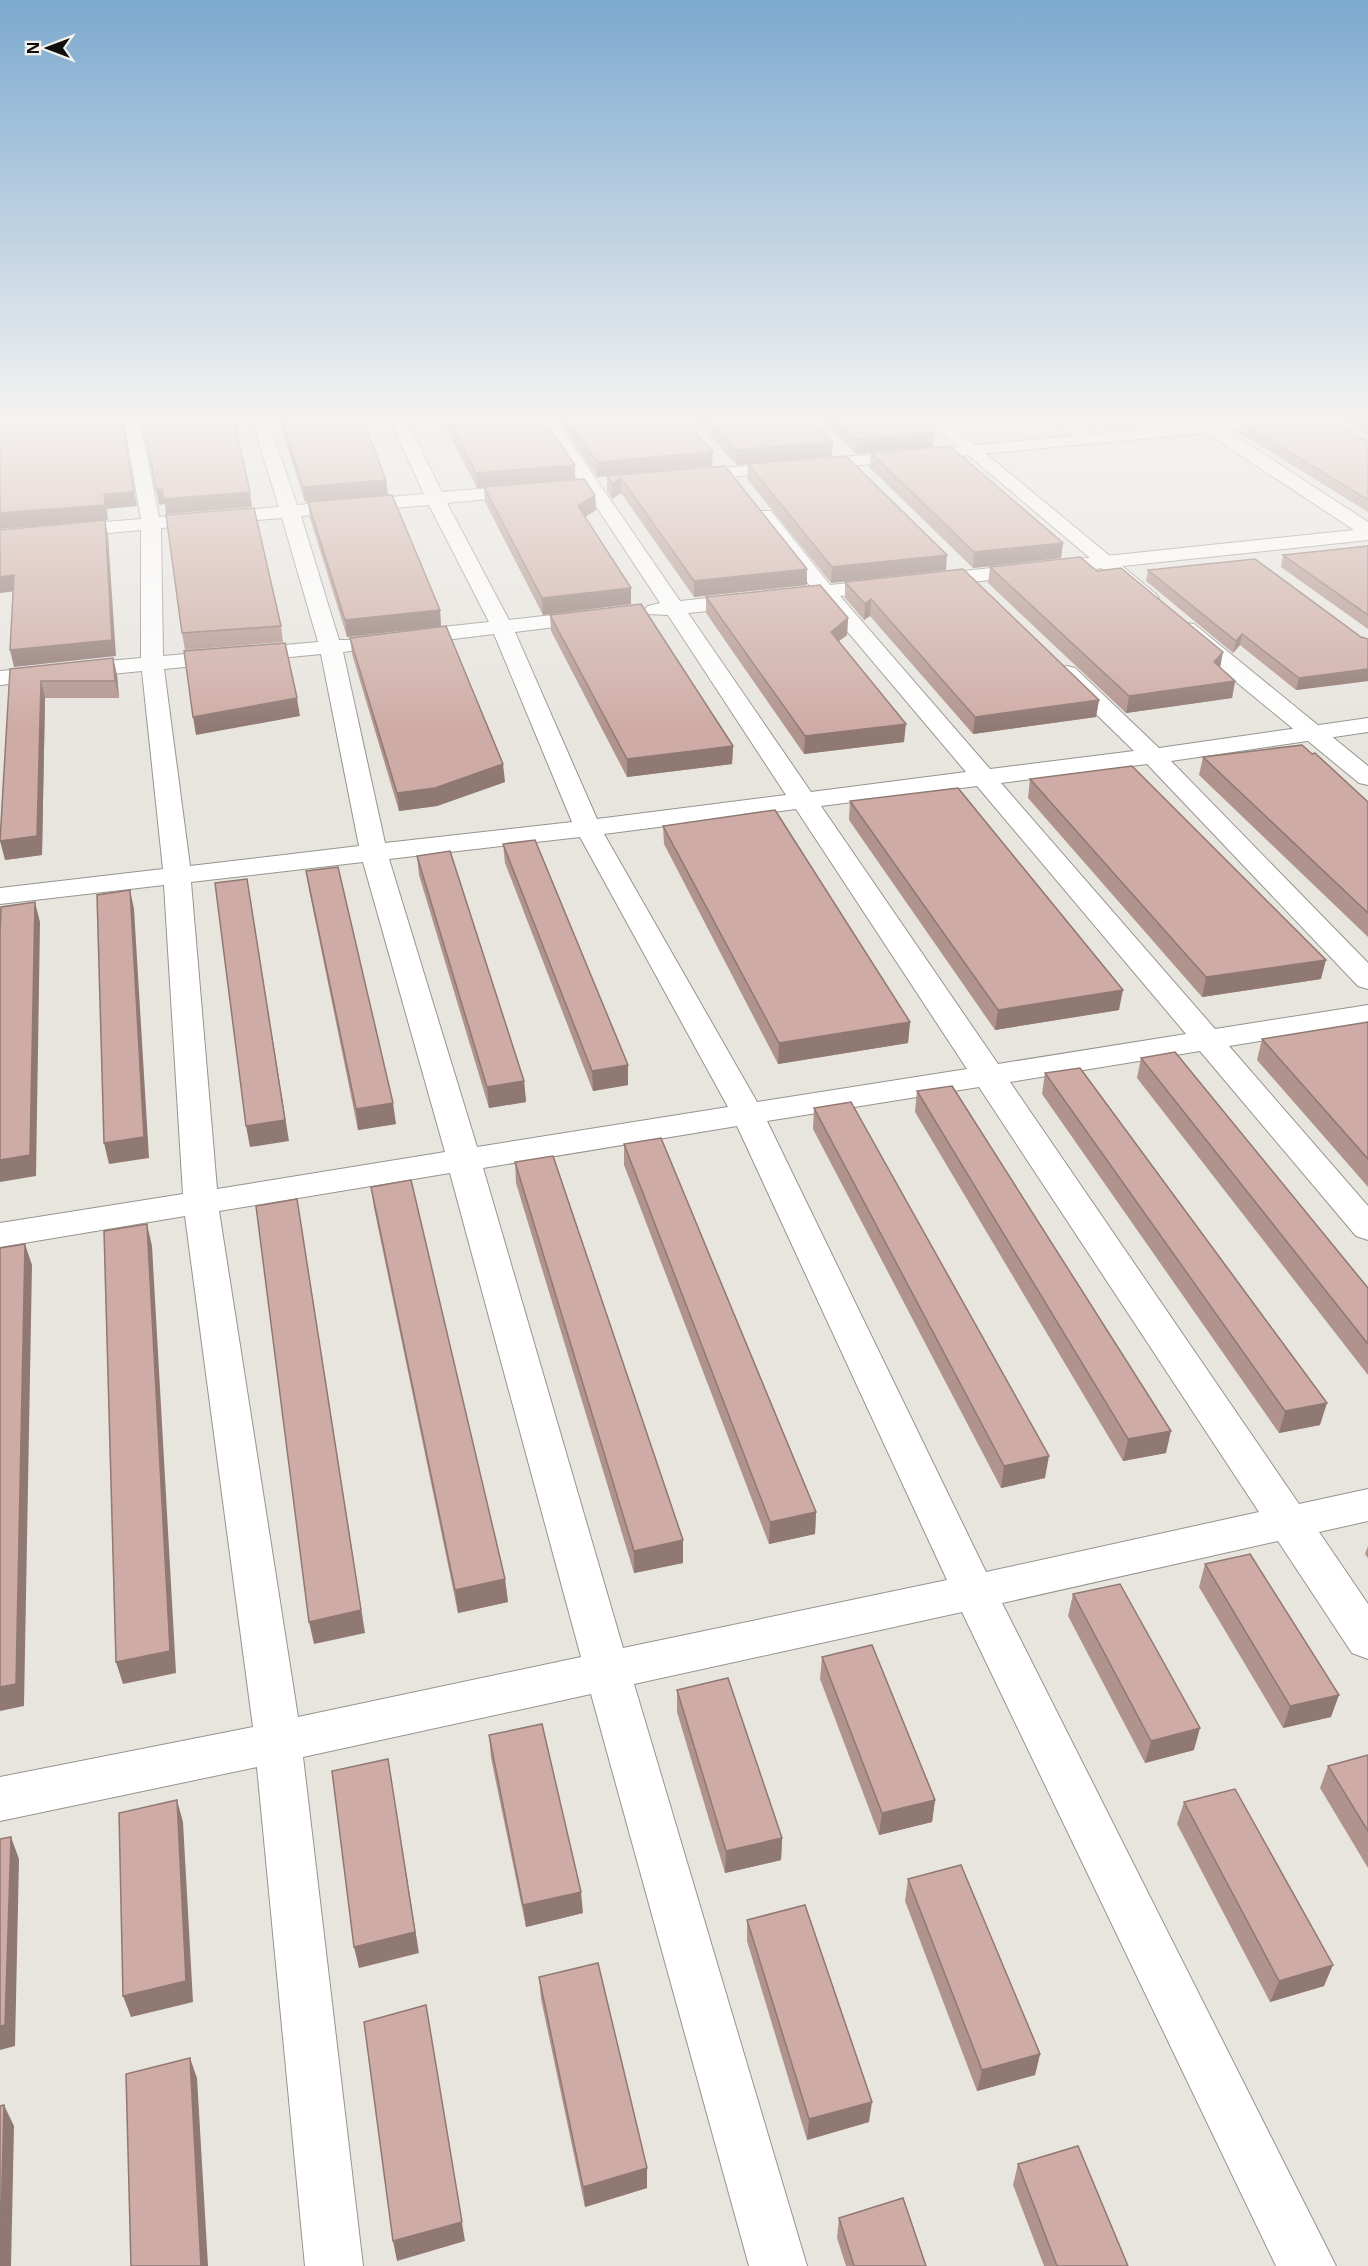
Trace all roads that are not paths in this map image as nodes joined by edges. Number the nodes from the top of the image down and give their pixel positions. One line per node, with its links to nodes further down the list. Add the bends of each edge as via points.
1 (150, 521): 9 (street)
2 (186, 521): 9 (street)
3 (293, 521): 24 (street)
4 (447, 521): 23 (street)
5 (615, 521): 20 (street)
6 (769, 521): 18 (street)
7 (1055, 521): 15 (street)
8 (1354, 521): 10 (street)
9 (151, 524): 12 (street); 26 (street)
10 (1368, 530)
11 (1368, 534): 13 (street)
12 (0, 537)
13 (1239, 548): 15 (street); 16 (street)
14 (949, 560): 17 (street)
15 (1104, 562): 17 (street); 29 (street)
16 (1267, 568)
17 (966, 576): 18 (street); 19 (street)
18 (825, 592): 20 (street); 31 (street)
19 (983, 592)
20 (673, 608): 21 (street); 33 (street)
21 (639, 611)
22 (616, 614): 23 (street)
23 (502, 627): 24 (street); 34 (street)
24 (330, 648): 26 (street); 35 (street)
25 (1051, 658): 30 (street)
26 (152, 662): 27 (street); 36 (street)
27 (0, 678)
28 (1368, 725): 29 (street)
29 (1313, 732): 30 (street); 32 (street)
30 (1153, 756): 31 (street); 38 (street)
31 (982, 777): 33 (street); 40 (street)
32 (1368, 778)
33 (803, 800): 34 (street); 41 (street)
34 (588, 828): 35 (street); 42 (street)
35 (374, 853): 36 (street); 43 (street)
36 (177, 874): 37 (street); 44 (street)
37 (0, 896)
38 (1368, 980)
39 (1368, 1014): 40 (street)
40 (1208, 1039): 41 (street); 45 (street)
41 (988, 1076): 42 (street); 48 (street)
42 (747, 1113): 43 (street); 49 (street)
43 (464, 1161): 44 (street); 51 (street)
44 (201, 1203): 46 (street); 52 (street)
45 (1368, 1228)
46 (0, 1235)
47 (1368, 1505): 48 (street)
48 (1288, 1523): 49 (street); 50 (street)
49 (974, 1592): 51 (street); 56 (street)
50 (1368, 1640)
51 (607, 1670): 52 (street); 55 (street)
52 (278, 1742): 53 (street); 54 (street)
53 (0, 1798)
54 (334, 2266)
55 (778, 2266)
56 (1307, 2266)

